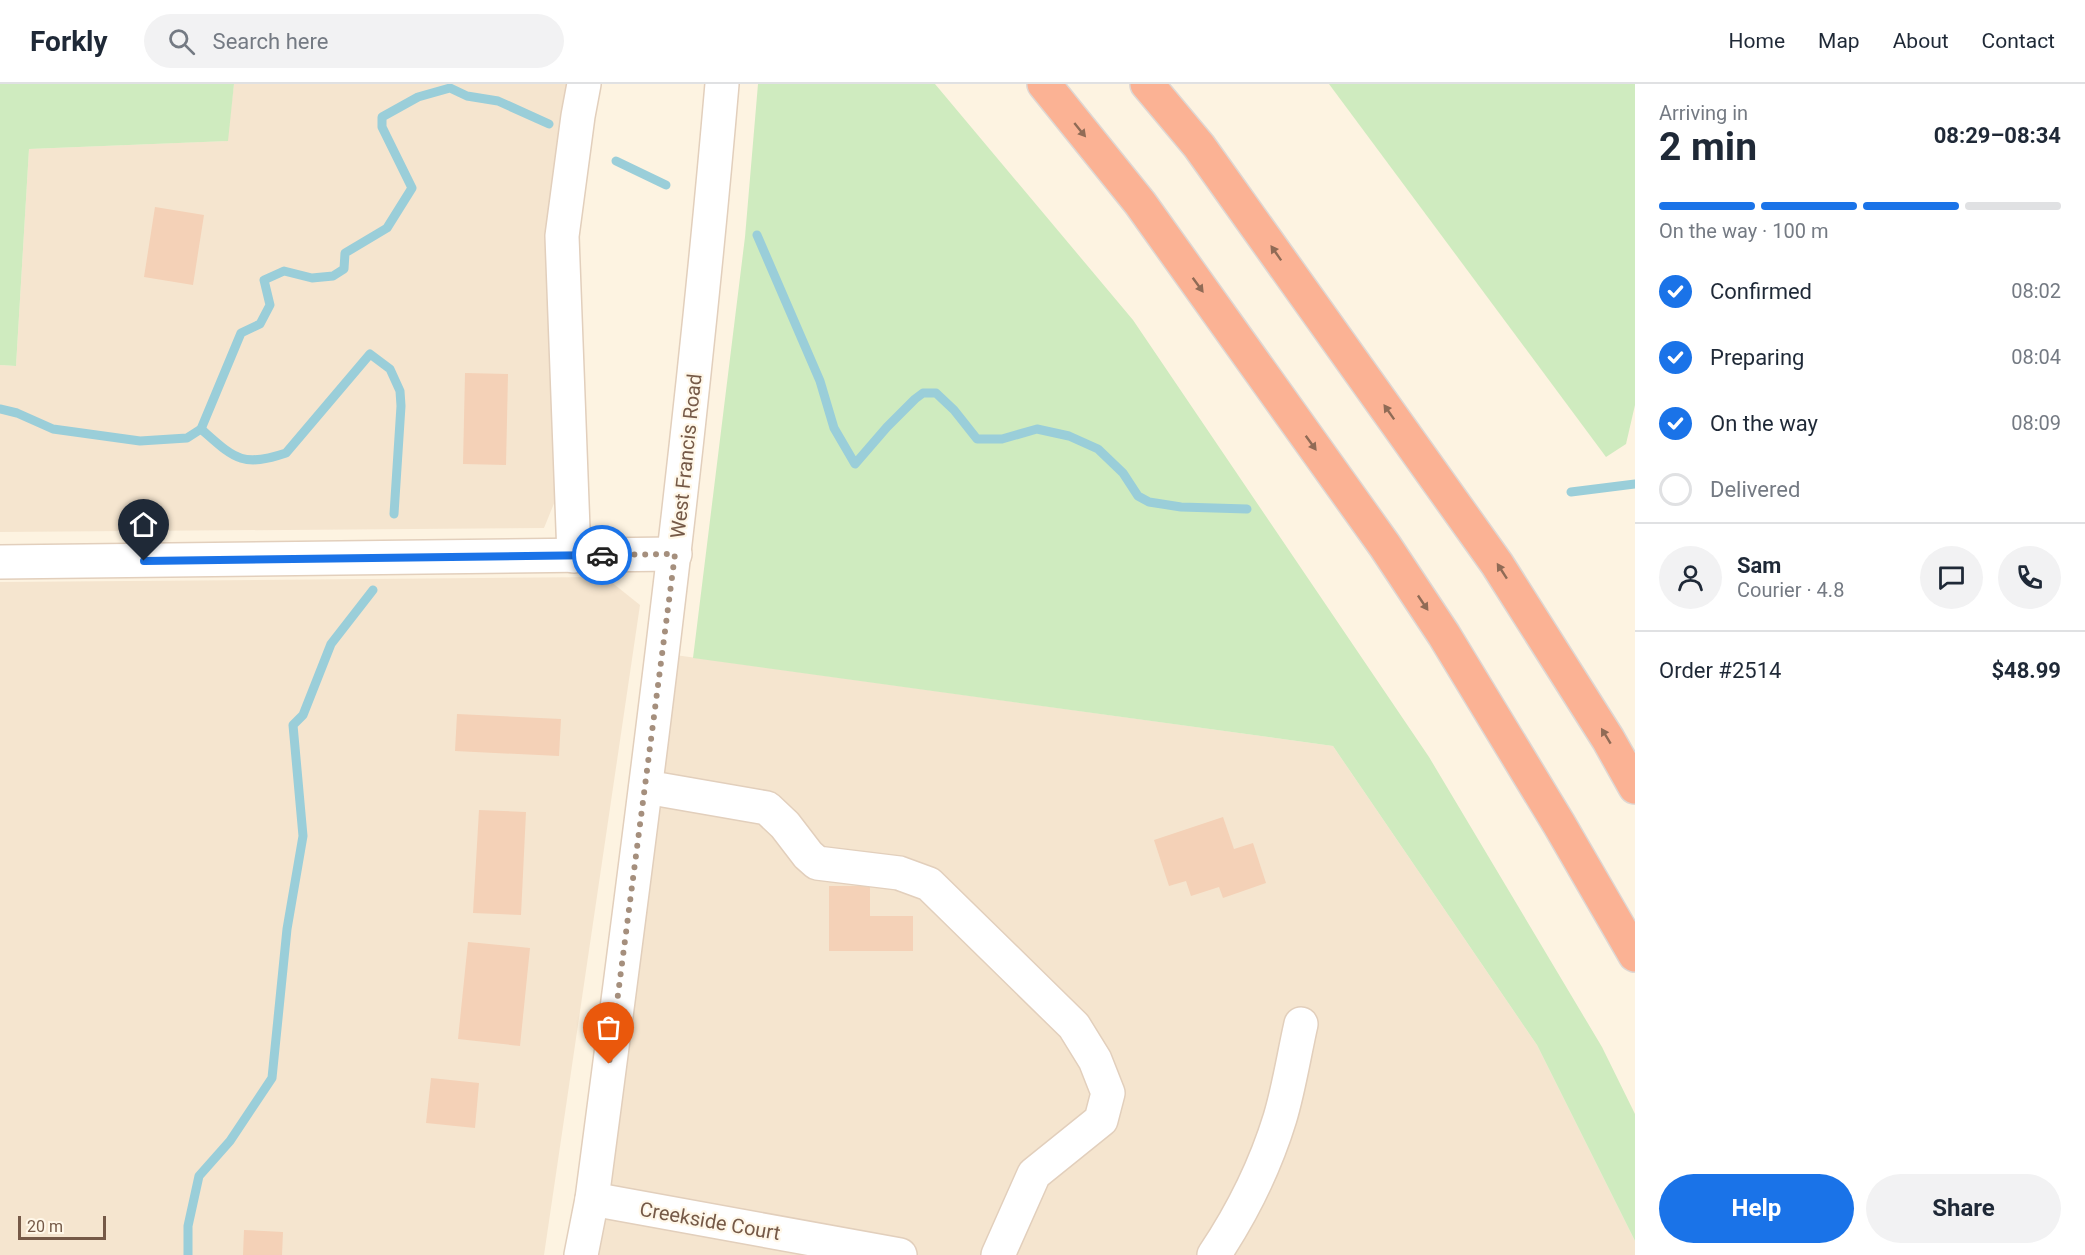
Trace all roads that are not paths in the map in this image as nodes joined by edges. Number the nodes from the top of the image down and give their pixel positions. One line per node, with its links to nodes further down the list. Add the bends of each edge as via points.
1 (584, 84): 6 (street, via 562,236)
2 (722, 84): 5 (street, West Francis Road)
3 (1044, 84): 10 (highway, one-way to 10, via 1140,203 1385,546 1444,635)
4 (1147, 84): 9 (highway, one-way to 4, via 1497,564 1199,146)
5 (675, 554): 6 (street); 8 (street, West Francis Road)
6 (574, 556): 7 (street)
7 (0, 562)
8 (646, 787): 12 (street, West Francis Road); 15 (street, via 767,808 818,863 898,873 929,884 1074,1026 1095,1060 1108,1093 1101,1119 1034,1174)
9 (1635, 787)
10 (1635, 955)
11 (1301, 1024): 16 (street, via 1280,1118 1256,1182)
12 (592, 1199): 13 (street, West Francis Road); 14 (street, Creekside Court)
13 (581, 1255)
14 (900, 1255)
15 (998, 1255)
16 (1214, 1255)

